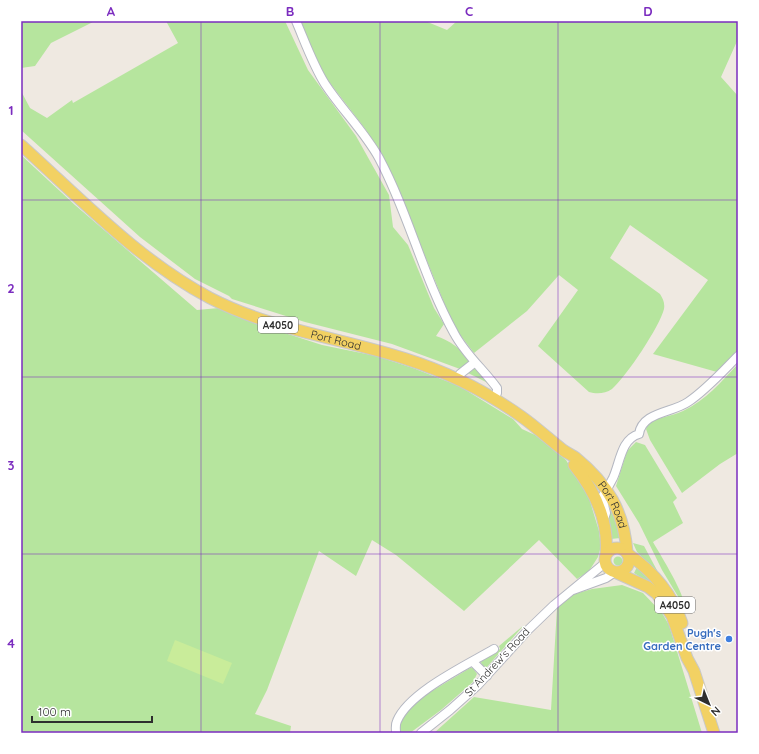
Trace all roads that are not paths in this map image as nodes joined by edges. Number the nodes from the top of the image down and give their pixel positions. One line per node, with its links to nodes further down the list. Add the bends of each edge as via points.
1 (296, 21): 4 (street, via 325,84 367,136 379,158 402,204 437,298 454,334)
2 (21, 145): 5 (main road, Port Road / A4050, via 149,260 211,298 263,320 406,359)
3 (738, 356): 8 (street, via 687,403 646,420 639,434 633,436 625,445)
4 (474, 363): 5 (street); 6 (street, via 496,388 497,393)
5 (457, 379): 6 (main road, Port Road / A4050)
6 (493, 399): 7 (main road, Port Road / A4050)
7 (564, 451): 8 (main road, Port Road / A4050, via 576,459); 9 (main road, Port Road / A4050, via 592,492)
8 (606, 490): 9 (street, via 602,497 606,513); 10 (main road, Port Road / A4050, via 621,515)
9 (603, 521): 11 (main road, Port Road / A4050)
10 (627, 553): 11 (main road, via 623,549 615,548); 12 (main road, via 629,566); 16 (main road, A4050, via 651,572 672,599 693,656)
11 (606, 559): 12 (main road, via 609,570); 13 (street, St Andrew's Road)
12 (616, 573): 13 (street, St Andrew's Road); 16 (main road, A4050, via 648,587 664,602)
13 (572, 590): 17 (street, St Andrew's Road, via 528,630)
14 (494, 649): 15 (street)
15 (473, 662): 17 (street); 18 (street, via 442,679 416,698 396,722)
16 (694, 671): 20 (main road, A4050)
17 (487, 676): 19 (street, St Andrew's Road)
18 (396, 733)
19 (421, 733)
20 (714, 733)

